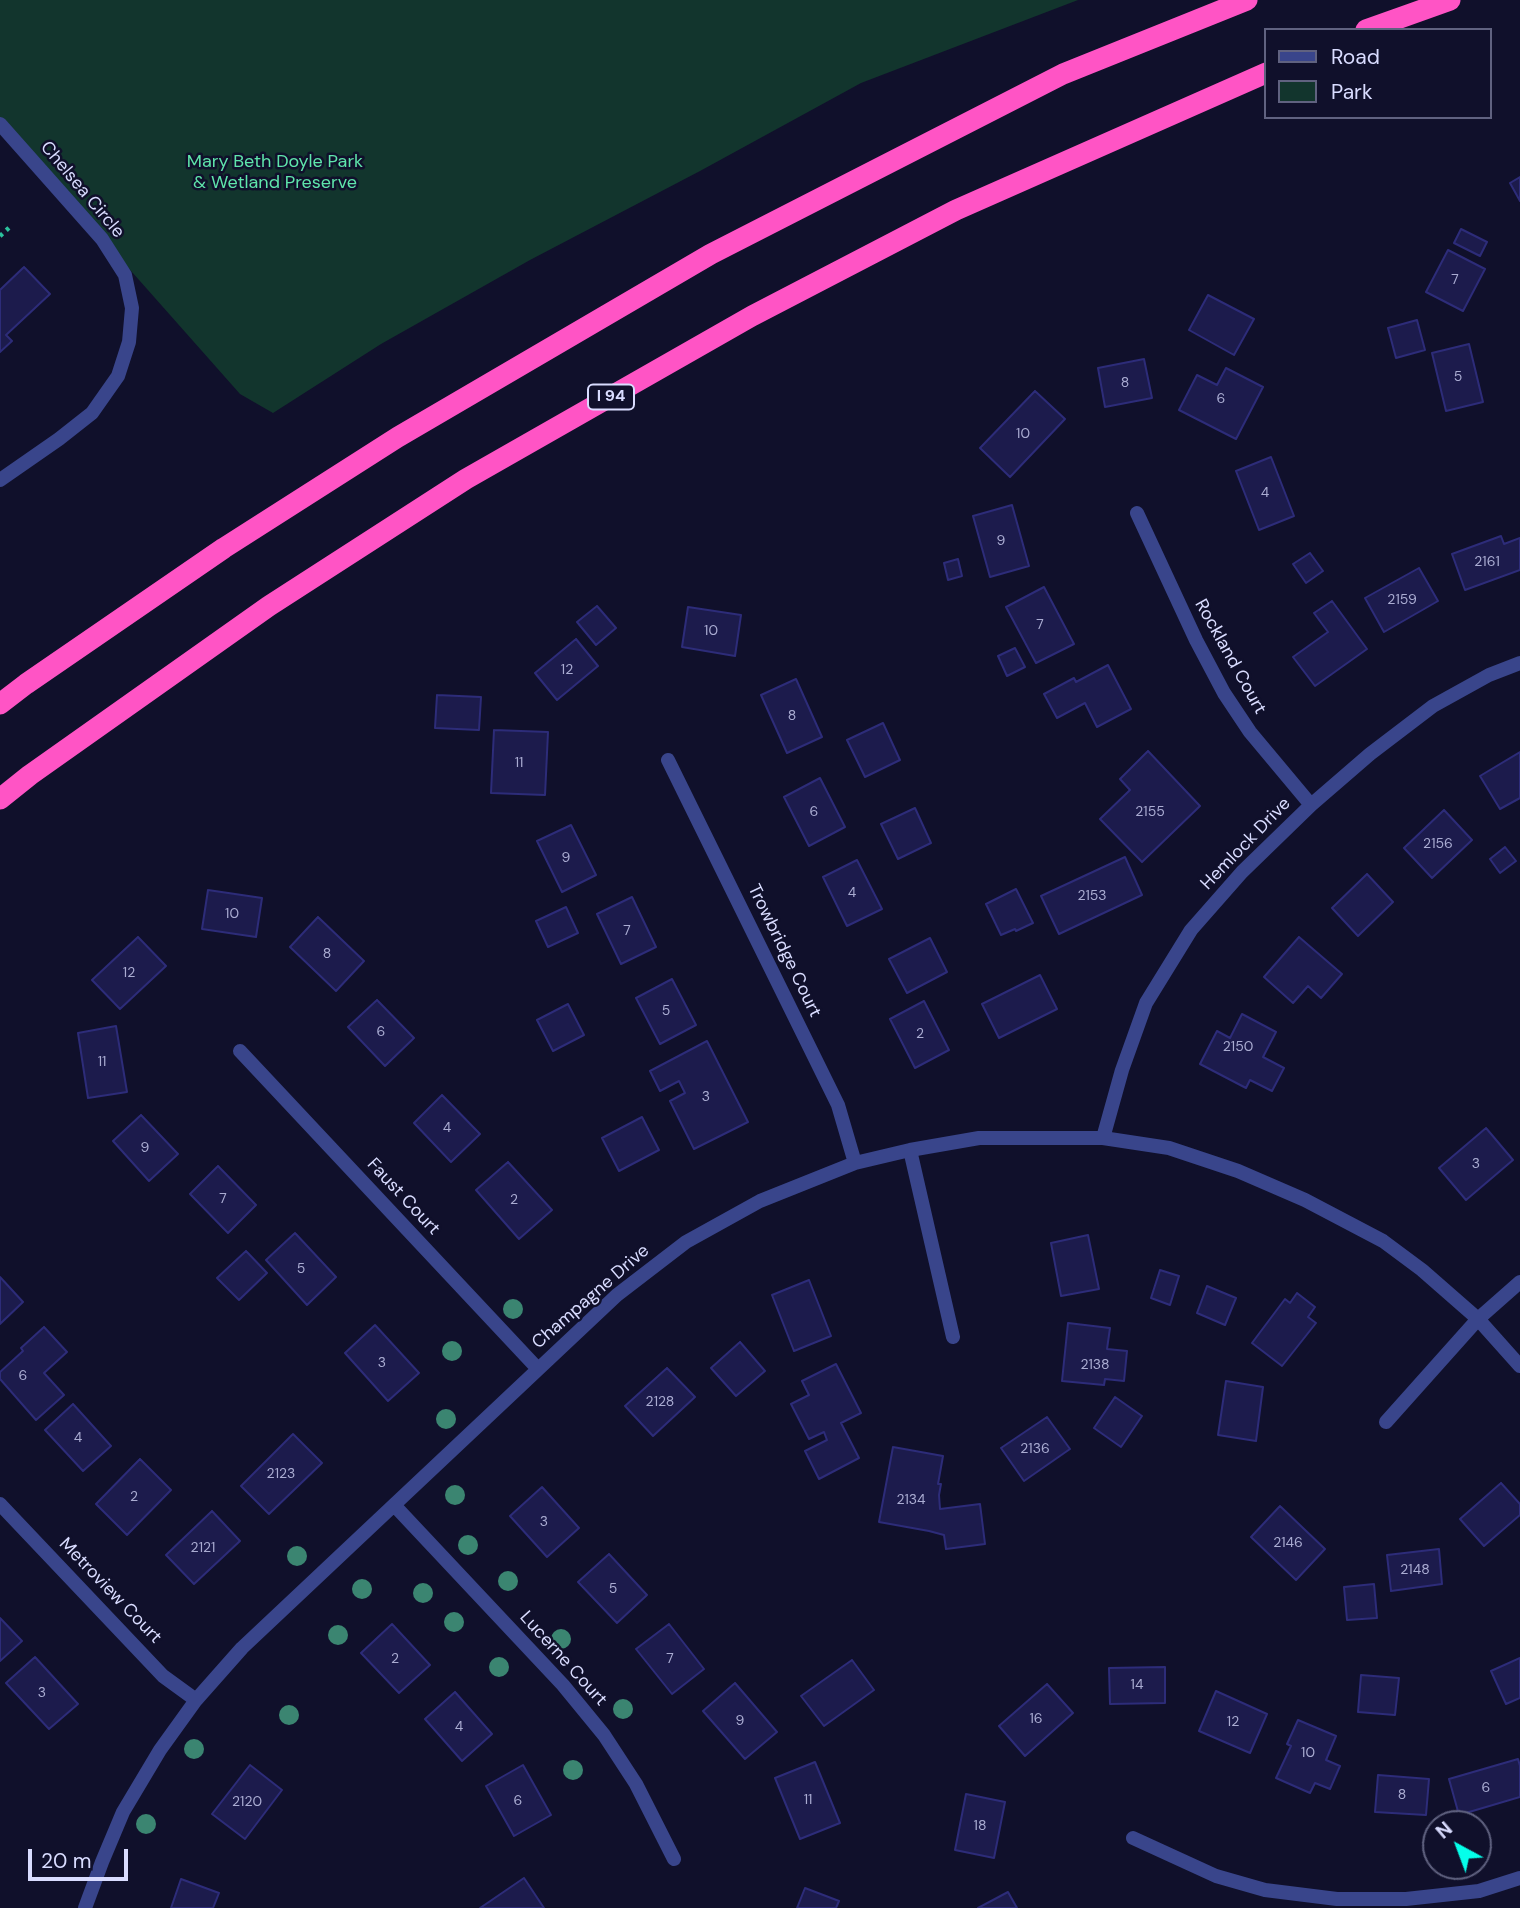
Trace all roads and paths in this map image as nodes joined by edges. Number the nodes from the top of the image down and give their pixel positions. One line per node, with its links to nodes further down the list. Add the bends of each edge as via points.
1 (1247, 0): 11 (highway, via 1063,74 711,254 398,437 224,548)
2 (1450, 0): 3 (highway)
3 (1372, 28)
4 (1264, 74): 13 (highway, I 94, via 956,209 752,316 466,480 269,606)
5 (0, 124): 8 (street, Chelsea Circle, via 102,239 125,275 132,308 129,342 118,376 92,413)
6 (11, 226): 7 (path)
7 (0, 236)
8 (0, 480)
9 (1137, 513): 14 (street, Rockland Court, via 1224,693)
10 (1520, 663): 14 (street, Hemlock Drive, via 1433,706)
11 (0, 704)
12 (668, 760): 18 (street, Trowbridge Court, via 838,1105)
13 (0, 799)
14 (1311, 805): 16 (street, Hemlock Drive, via 1191,930 1146,1003)
15 (240, 1051): 23 (street, Faust Court)
16 (1103, 1138): 17 (street, Champagne Drive, via 979,1138); 20 (street, Champagne Drive, via 1169,1148 1305,1200 1383,1241)
17 (910, 1150): 18 (street, Champagne Drive); 21 (street)
18 (855, 1163): 23 (street, Champagne Drive, via 760,1200 686,1242 617,1295)
19 (1520, 1282): 20 (street)
20 (1478, 1319): 22 (street, Champagne Drive); 24 (street)
21 (953, 1337)
22 (1520, 1366)
23 (538, 1369): 26 (street, Champagne Drive)
24 (1385, 1422)
25 (0, 1504): 27 (street, Metroview Court, via 163,1676)
26 (394, 1505): 27 (street, Champagne Drive, via 242,1648); 29 (street, Lucerne Court, via 604,1735 636,1784)
27 (196, 1700): 31 (street, Champagne Drive, via 123,1812)
28 (1133, 1838): 30 (street, via 1216,1876 1265,1890 1337,1899 1406,1899 1479,1891)
29 (674, 1859)
30 (1520, 1878)
31 (85, 1908)

